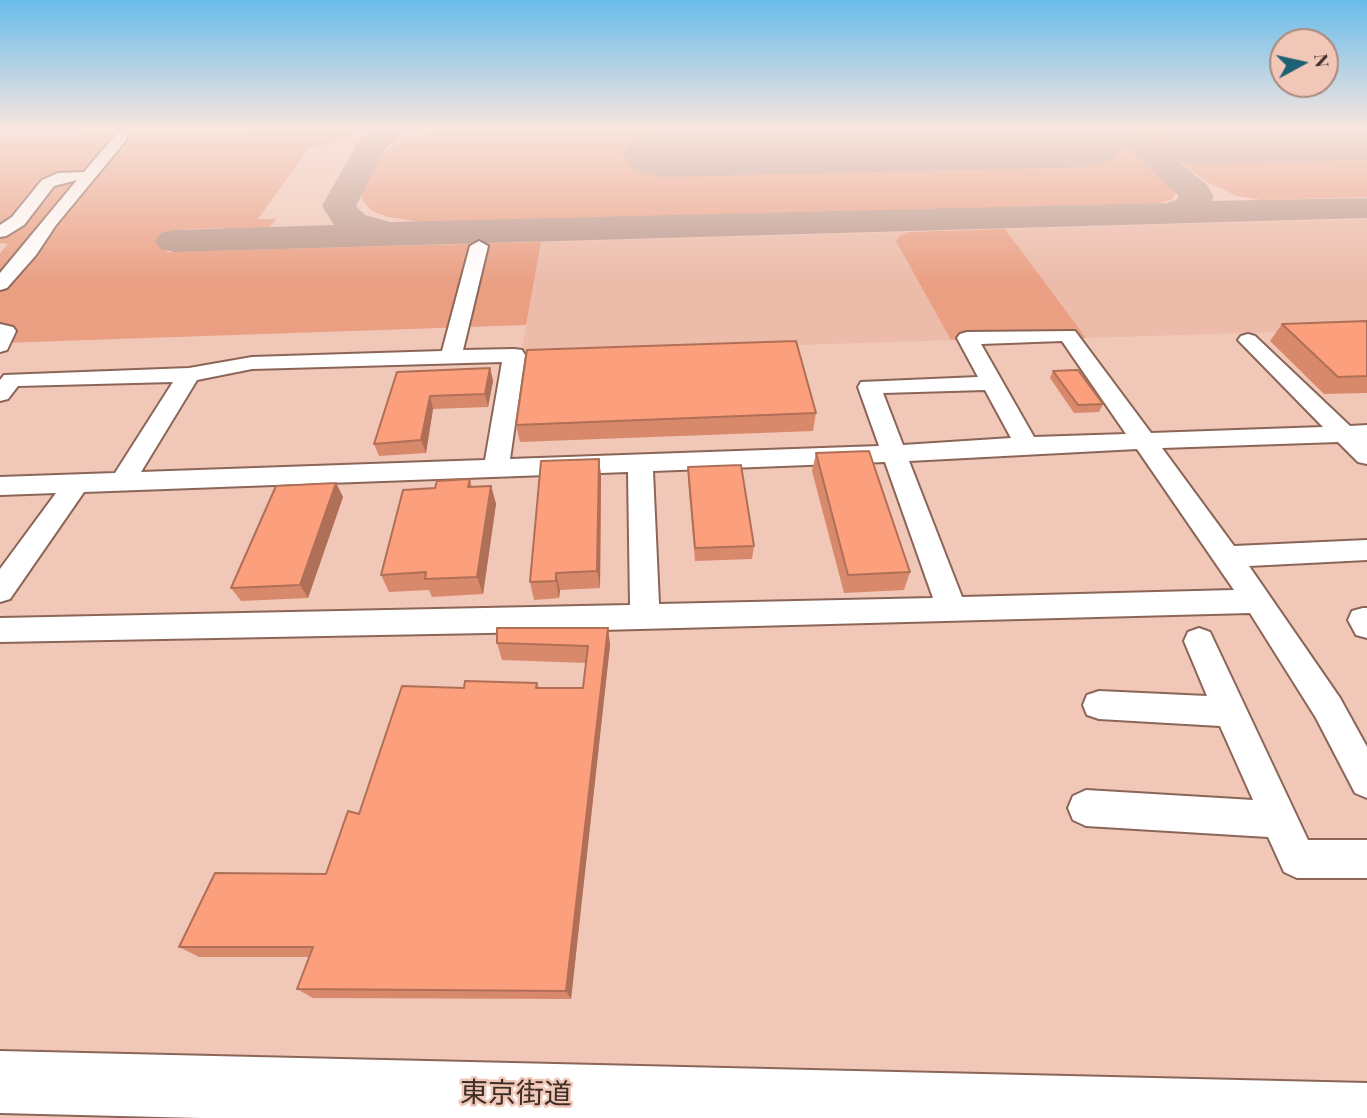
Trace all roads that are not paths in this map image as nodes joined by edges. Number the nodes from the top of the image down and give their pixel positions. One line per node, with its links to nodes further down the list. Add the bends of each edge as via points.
1 (50, 182): 3 (street, via 19,221)
2 (84, 182): 5 (street)
3 (0, 232)
4 (479, 246): 9 (street)
5 (0, 284)
6 (0, 330): 8 (street, via 6,331)
7 (1248, 340): 13 (street)
8 (0, 346)
9 (451, 357): 10 (street, via 252,363); 19 (street, via 514,355)
10 (189, 375): 12 (street, via 12,380); 20 (street)
11 (992, 383): 14 (street, via 967,338 1068,335); 15 (street); 16 (street, via 869,387)
12 (0, 394)
13 (1355, 433): 14 (street); 17 (street)
14 (1145, 441): 15 (street); 24 (street)
15 (1027, 445): 16 (street)
16 (895, 454): 18 (street); 27 (street)
17 (1367, 456)
18 (640, 463): 19 (street); 28 (street)
19 (496, 469): 20 (street)
20 (122, 482): 21 (street)
21 (77, 483): 22 (street); 25 (street)
22 (0, 486)
23 (1367, 550): 24 (street)
24 (1228, 556): 26 (street)
25 (0, 591)
26 (1258, 601): 27 (street); 35 (street, via 1328,708)
27 (952, 609): 28 (street)
28 (645, 617): 31 (street)
29 (1367, 620): 30 (street, via 1363,620)
30 (1367, 626)
31 (0, 630)
32 (1199, 641): 34 (street)
33 (1100, 705): 34 (street)
34 (1231, 712): 37 (street)
35 (1367, 781)
36 (1086, 808): 37 (street)
37 (1279, 820): 38 (street, via 1297,859)
38 (1367, 859)
39 (0, 1082): 40 (highway, 東京街道)
40 (1164, 1113): 41 (highway, 東京街道)
41 (1367, 1115)

